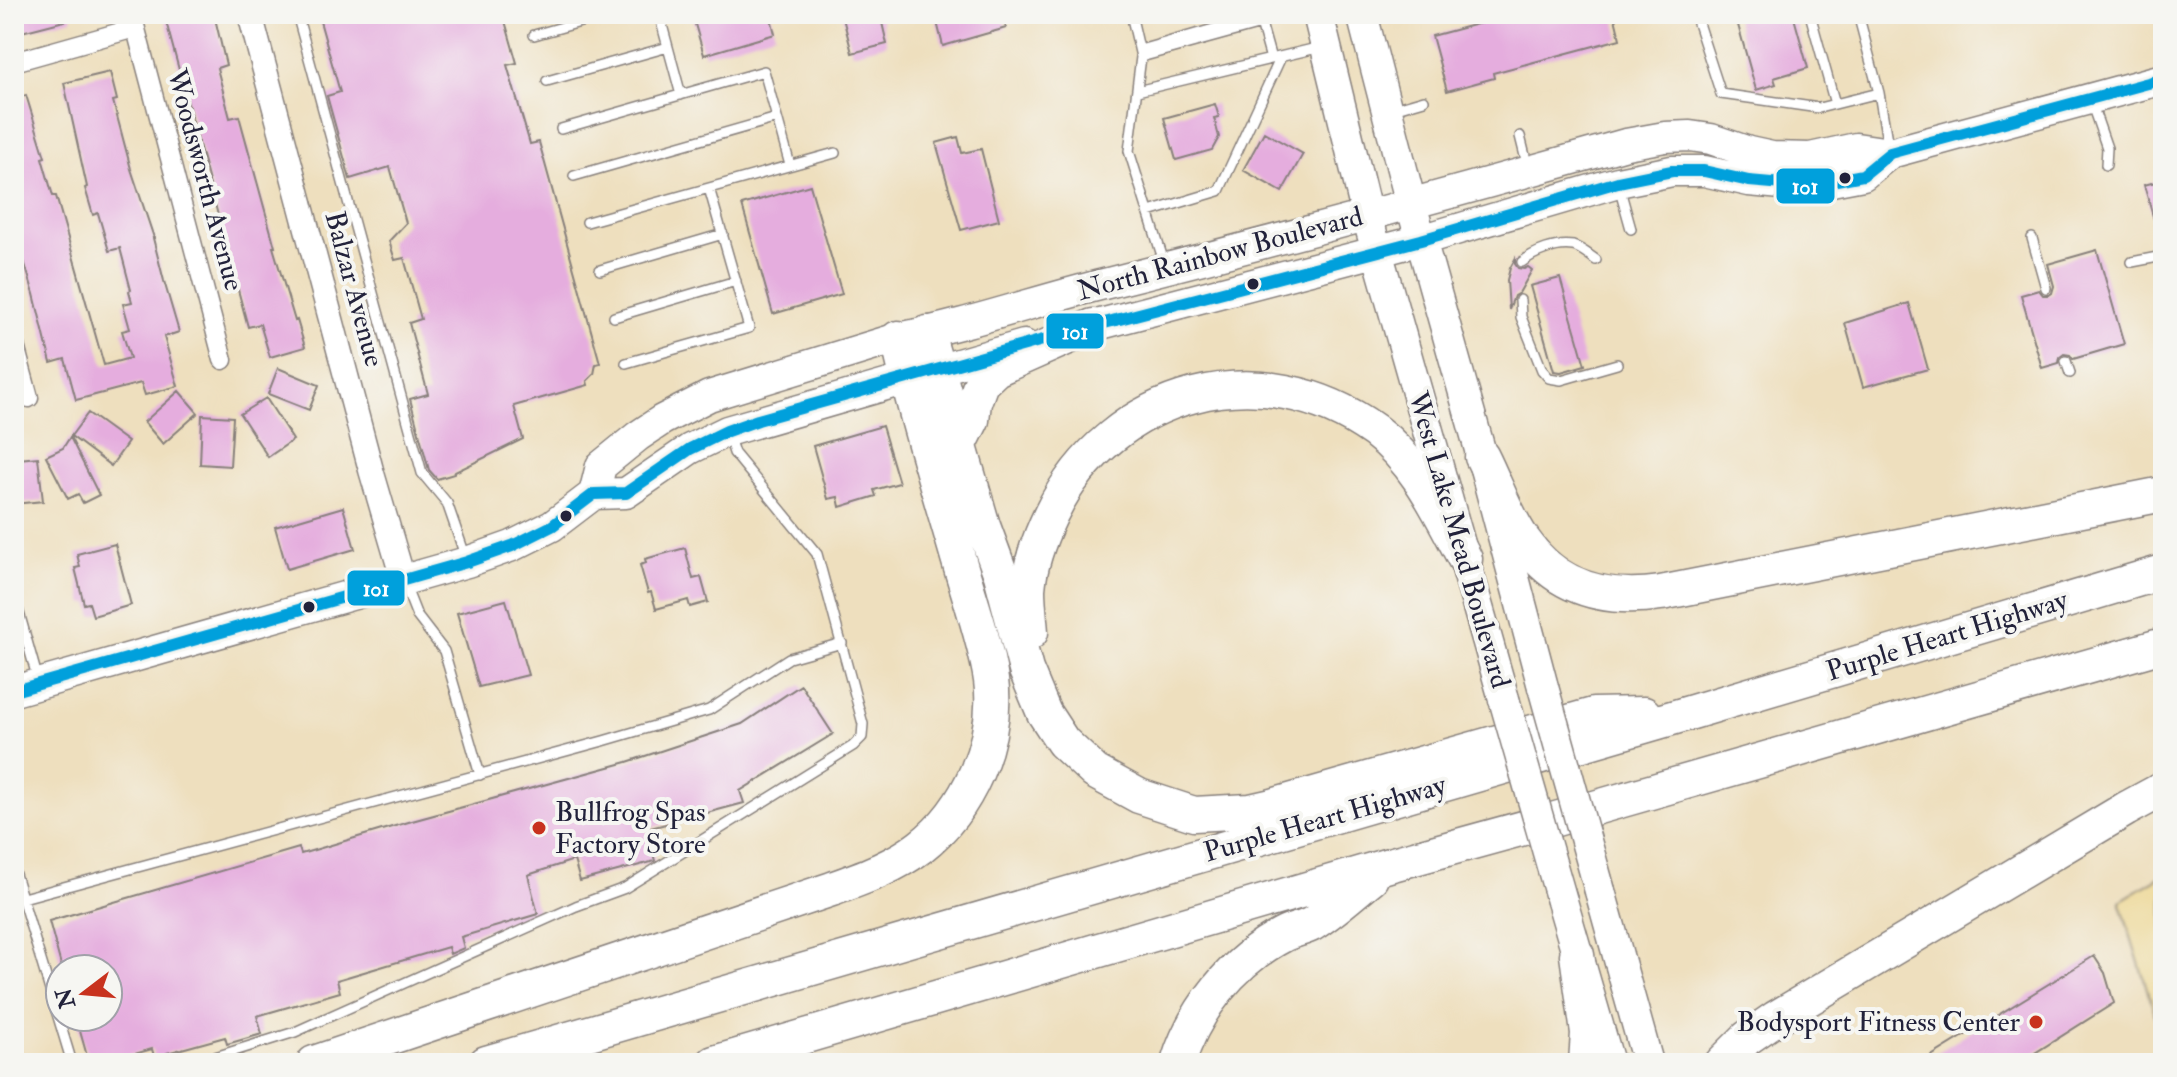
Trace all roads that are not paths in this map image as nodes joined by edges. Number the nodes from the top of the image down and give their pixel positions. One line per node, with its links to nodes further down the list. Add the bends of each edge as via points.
1 (250, 14): 76 (street, Balzar Avenue)
2 (297, 14): 74 (lane, via 422,473 447,503)
3 (609, 14): 13 (lane)
4 (659, 14): 15 (lane)
5 (1131, 14): 16 (lane)
6 (1318, 14): 14 (main road, West Lake Mead Boulevard)
7 (1362, 14): 27 (main road, West Lake Mead Boulevard)
8 (1695, 14): 26 (lane, via 1721,94 1819,108)
9 (1810, 14): 26 (lane)
10 (1858, 14): 22 (lane)
11 (1262, 18): 16 (lane); 17 (lane)
12 (134, 21): 18 (street); 61 (street, Woodsworth Avenue)
13 (534, 35)
14 (1326, 46): 17 (lane); 41 (main road, West Lake Mead Boulevard)
15 (668, 47): 20 (lane); 23 (lane)
16 (1140, 54): 21 (lane)
17 (1276, 58): 21 (lane); 40 (lane, via 1219,191)
18 (14, 62)
19 (2163, 79): 24 (main road, North Rainbow Boulevard)
20 (547, 81)
21 (1137, 91): 40 (lane, via 1129,151)
22 (1879, 93): 26 (lane); 32 (lane)
23 (681, 95): 28 (lane, via 764,71); 29 (lane)
24 (2090, 99): 32 (main road, North Rainbow Boulevard); 34 (lane, via 2107,148)
25 (1424, 100): 27 (lane)
26 (1835, 104)
27 (1388, 111): 39 (main road, West Lake Mead Boulevard)
28 (777, 118): 33 (lane); 36 (lane)
29 (561, 129)
30 (1520, 136): 35 (lane)
31 (835, 153): 33 (lane)
32 (1890, 153): 35 (main road, North Rainbow Boulevard, via 1856,148 1793,158 1749,152 1711,139 1665,137); 37 (main road, North Rainbow Boulevard, via 1863,175 1805,186 1704,171 1672,171)
33 (790, 165): 38 (lane)
34 (2106, 165)
35 (1529, 171): 39 (main road, North Rainbow Boulevard)
36 (574, 176)
37 (1618, 182): 43 (lane); 46 (main road, North Rainbow Boulevard)
38 (709, 188): 42 (lane); 44 (lane)
39 (1411, 204): 41 (main road, North Rainbow Boulevard); 46 (main road, West Lake Mead Boulevard)
40 (1149, 212): 53 (lane)
41 (1367, 216): 47 (main road, West Lake Mead Boulevard); 53 (main road, North Rainbow Boulevard)
42 (587, 222)
43 (1631, 229)
44 (723, 234): 52 (lane); 54 (lane)
45 (2032, 238): 55 (lane)
46 (1421, 240): 47 (main road, North Rainbow Boulevard); 70 (main road, West Lake Mead Boulevard)
47 (1376, 251): 58 (main road, North Rainbow Boulevard); 73 (main road, West Lake Mead Boulevard)
48 (2163, 256): 51 (lane)
49 (1596, 260): 50 (lane, via 1570,246)
50 (1522, 262)
51 (2132, 262)
52 (600, 270)
53 (1166, 270): 59 (main road, North Rainbow Boulevard)
54 (736, 281): 57 (lane); 63 (lane, via 749,328)
55 (2046, 288)
56 (1520, 300): 64 (lane, via 1521,317 1549,378 1561,380)
57 (614, 317)
58 (1093, 326): 66 (main road, North Rainbow Boulevard); 69 (highway, via 996,369 981,383)
59 (913, 335): 66 (highway); 71 (main road, North Rainbow Boulevard, via 709,396 662,420 601,466)
60 (14, 342): 67 (street)
61 (223, 360)
62 (2066, 361): 65 (lane)
63 (626, 363)
64 (1617, 364)
65 (2070, 373)
66 (922, 375): 68 (main road, North Rainbow Boulevard); 69 (highway); 91 (highway, via 991,680 986,747 973,782 949,817 921,847 884,869)
67 (29, 398)
68 (727, 431): 71 (main road, North Rainbow Boulevard, via 680,455 626,493); 78 (lane, via 734,453 817,554)
69 (960, 444): 84 (highway, via 1026,670 1063,742 1095,772 1139,796 1194,814)
70 (1482, 457): 72 (highway, via 1515,526 1536,556 1554,574 1614,596 1661,593); 97 (main road, West Lake Mead Boulevard, bridge)
71 (594, 494): 74 (main road, North Rainbow Boulevard, via 552,526)
72 (2163, 494)
73 (1465, 559): 84 (highway, via 1405,457 1374,430 1307,399 1255,389 1194,395 1138,417 1102,443 1062,492 1037,546 1028,589 1040,669 1061,712 1112,769 1162,795); 88 (main road, West Lake Mead Boulevard, bridge)
74 (467, 562): 76 (main road, North Rainbow Boulevard)
75 (2163, 572): 81 (highway, Purple Heart Highway)
76 (403, 579): 80 (main road, North Rainbow Boulevard); 82 (lane, via 417,616 444,651)
77 (14, 595): 80 (lane)
78 (842, 643): 82 (lane, via 789,658 709,710); 90 (lane, via 863,724 862,737 853,746 625,888 295,1032)
79 (2163, 645): 85 (highway)
80 (27, 688)
81 (1689, 713): 84 (highway, via 1593,715 1272,806); 92 (highway, Purple Heart Highway)
82 (480, 775): 87 (lane)
83 (2163, 789): 98 (highway, via 1776,1018)
84 (1229, 812)
85 (1389, 865): 93 (highway); 94 (highway, via 1311,924 1283,935 1237,969 1198,1017)
86 (14, 871): 87 (lane)
87 (23, 898): 89 (lane)
88 (1577, 955): 95 (highway, via 1588,1033); 96 (main road, West Lake Mead Boulevard)
89 (72, 1063)
90 (196, 1063)
91 (314, 1063)
92 (486, 1063)
93 (714, 1063)
94 (1178, 1063)
95 (1586, 1063)
96 (1609, 1063)
97 (1648, 1063)
98 (1722, 1063)

